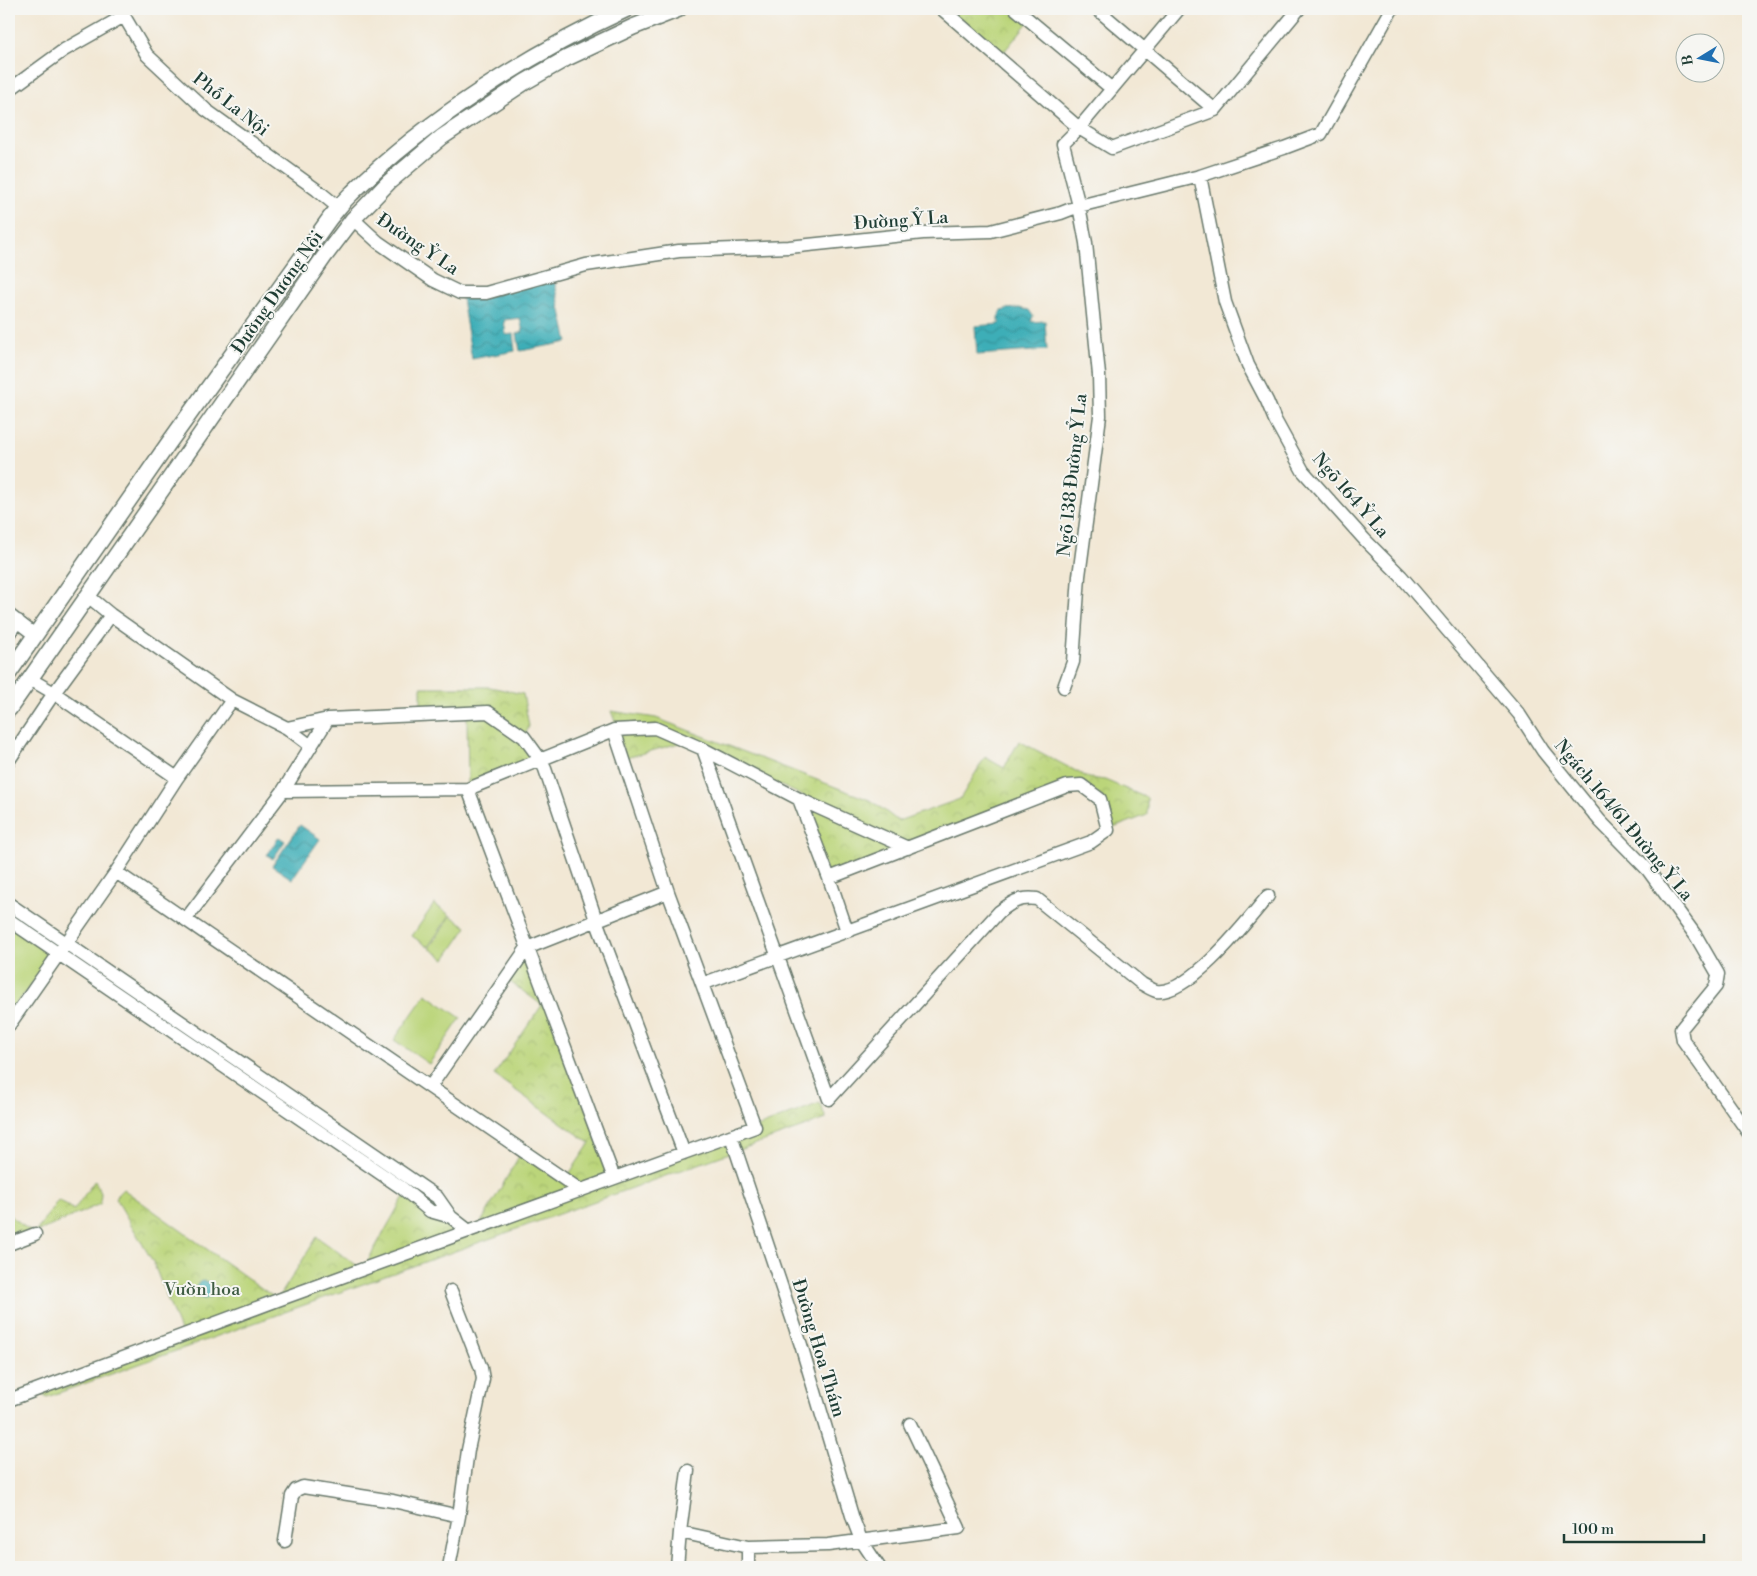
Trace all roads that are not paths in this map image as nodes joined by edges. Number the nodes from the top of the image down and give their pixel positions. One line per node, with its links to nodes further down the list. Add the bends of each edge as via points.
1 (627, 9): 17 (main road, Đường Dương Nội, via 546,50 479,92 407,144 350,194)
2 (679, 9): 18 (main road, Đường Dương Nội, via 608,38 525,82 442,137)
3 (942, 9): 14 (street)
4 (1016, 9): 11 (street)
5 (1097, 9): 10 (street)
6 (1179, 9): 10 (street)
7 (1299, 9): 13 (street)
8 (1392, 9): 15 (street, Đường Ỷ La, via 1321,134)
9 (123, 12): 12 (street); 17 (street, Phố La Nội, via 147,55 206,110)
10 (1145, 50): 11 (street); 13 (street)
11 (1112, 89): 14 (street)
12 (9, 90)
13 (1215, 110): 14 (street, via 1112,148)
14 (1079, 128): 16 (street, Ngõ 138 Đường Ỷ La, via 1063,144)
15 (1200, 176): 16 (street, Đường Ỷ La); 30 (street, Ngõ 164 Ỷ La, via 1225,302 1248,364 1303,471 1401,576)
16 (1079, 206): 18 (street, Đường Ỷ La, via 991,231 923,233 789,247 679,251 586,265 486,293 460,292 433,280 378,242); 26 (street, Ngõ 138 Đường Ỷ La, via 1086,243 1100,416 1079,576 1074,662)
17 (339, 208): 18 (main road); 23 (main road, Đường Dương Nội)
18 (353, 219): 19 (main road, Đường Dương Nội)
19 (88, 596): 20 (street); 25 (main road, Đường Dương Nội)
20 (111, 615): 27 (street); 28 (street)
21 (13, 618): 22 (street); 23 (street)
22 (9, 633)
23 (35, 635): 24 (main road, Đường Dương Nội)
24 (9, 673)
25 (30, 679): 27 (street); 29 (main road, Đường Dương Nội)
26 (1064, 687)
27 (54, 693): 37 (street); 40 (street)
28 (232, 700): 32 (street); 40 (street)
29 (9, 709)
30 (1519, 714): 60 (street, Ngách 164/61 Đường Ỷ La, via 1543,751 1594,814 1648,870 1696,936 1718,974 1716,986 1682,1029 1683,1040)
31 (328, 719): 32 (street); 34 (street); 36 (street, via 488,712 524,737)
32 (286, 728): 34 (street)
33 (614, 730): 35 (street, via 656,728); 36 (street); 47 (street)
34 (311, 746): 42 (street)
35 (703, 749): 43 (street); 56 (street)
36 (540, 759): 38 (street); 39 (street)
37 (9, 760)
38 (525, 765): 39 (street); 41 (street)
39 (548, 776): 52 (street)
40 (177, 778): 45 (street)
41 (468, 789): 42 (street); 55 (street)
42 (283, 791): 50 (street)
43 (799, 798): 44 (street); 46 (street)
44 (908, 848): 46 (street); 53 (street, via 1067,786 1081,785 1100,799 1108,830 1091,842)
45 (116, 872): 50 (street); 54 (street)
46 (829, 878): 53 (street)
47 (668, 892): 52 (street); 57 (street)
48 (1268, 896): 56 (street, via 1212,960 1188,980 1156,991 1142,984 1037,899 1012,902 999,912 829,1099)
49 (9, 904): 54 (street)
50 (186, 919): 59 (street)
51 (9, 920): 54 (street)
52 (596, 920): 55 (street); 62 (street)
53 (846, 931): 56 (street)
54 (62, 948): 58 (street); 65 (street, via 437,1197 451,1217)
55 (527, 948): 59 (street); 63 (street)
56 (777, 957): 57 (street)
57 (702, 984): 61 (street, via 755,1127)
58 (9, 1025)
59 (430, 1087): 64 (street)
60 (1748, 1132)
61 (730, 1136): 62 (street); 74 (street, Đường Hoa Thám, via 801,1345)
62 (684, 1153): 63 (street)
63 (614, 1178): 64 (street)
64 (580, 1190): 65 (street)
65 (469, 1231): 69 (street)
66 (35, 1234): 67 (street)
67 (9, 1244)
68 (451, 1291): 72 (street, via 483,1379 468,1450)
69 (9, 1400)
70 (910, 1424): 74 (street, via 959,1528)
71 (688, 1471): 73 (street)
72 (459, 1516): 75 (street, via 393,1501 303,1487 292,1496); 77 (street)
73 (680, 1532): 76 (street); 78 (street)
74 (861, 1540): 76 (street, via 828,1545); 80 (street, Đường Hoa Thám)
75 (285, 1541)
76 (748, 1547): 79 (street)
77 (449, 1567)
78 (677, 1567)
79 (748, 1567)
80 (879, 1567)

